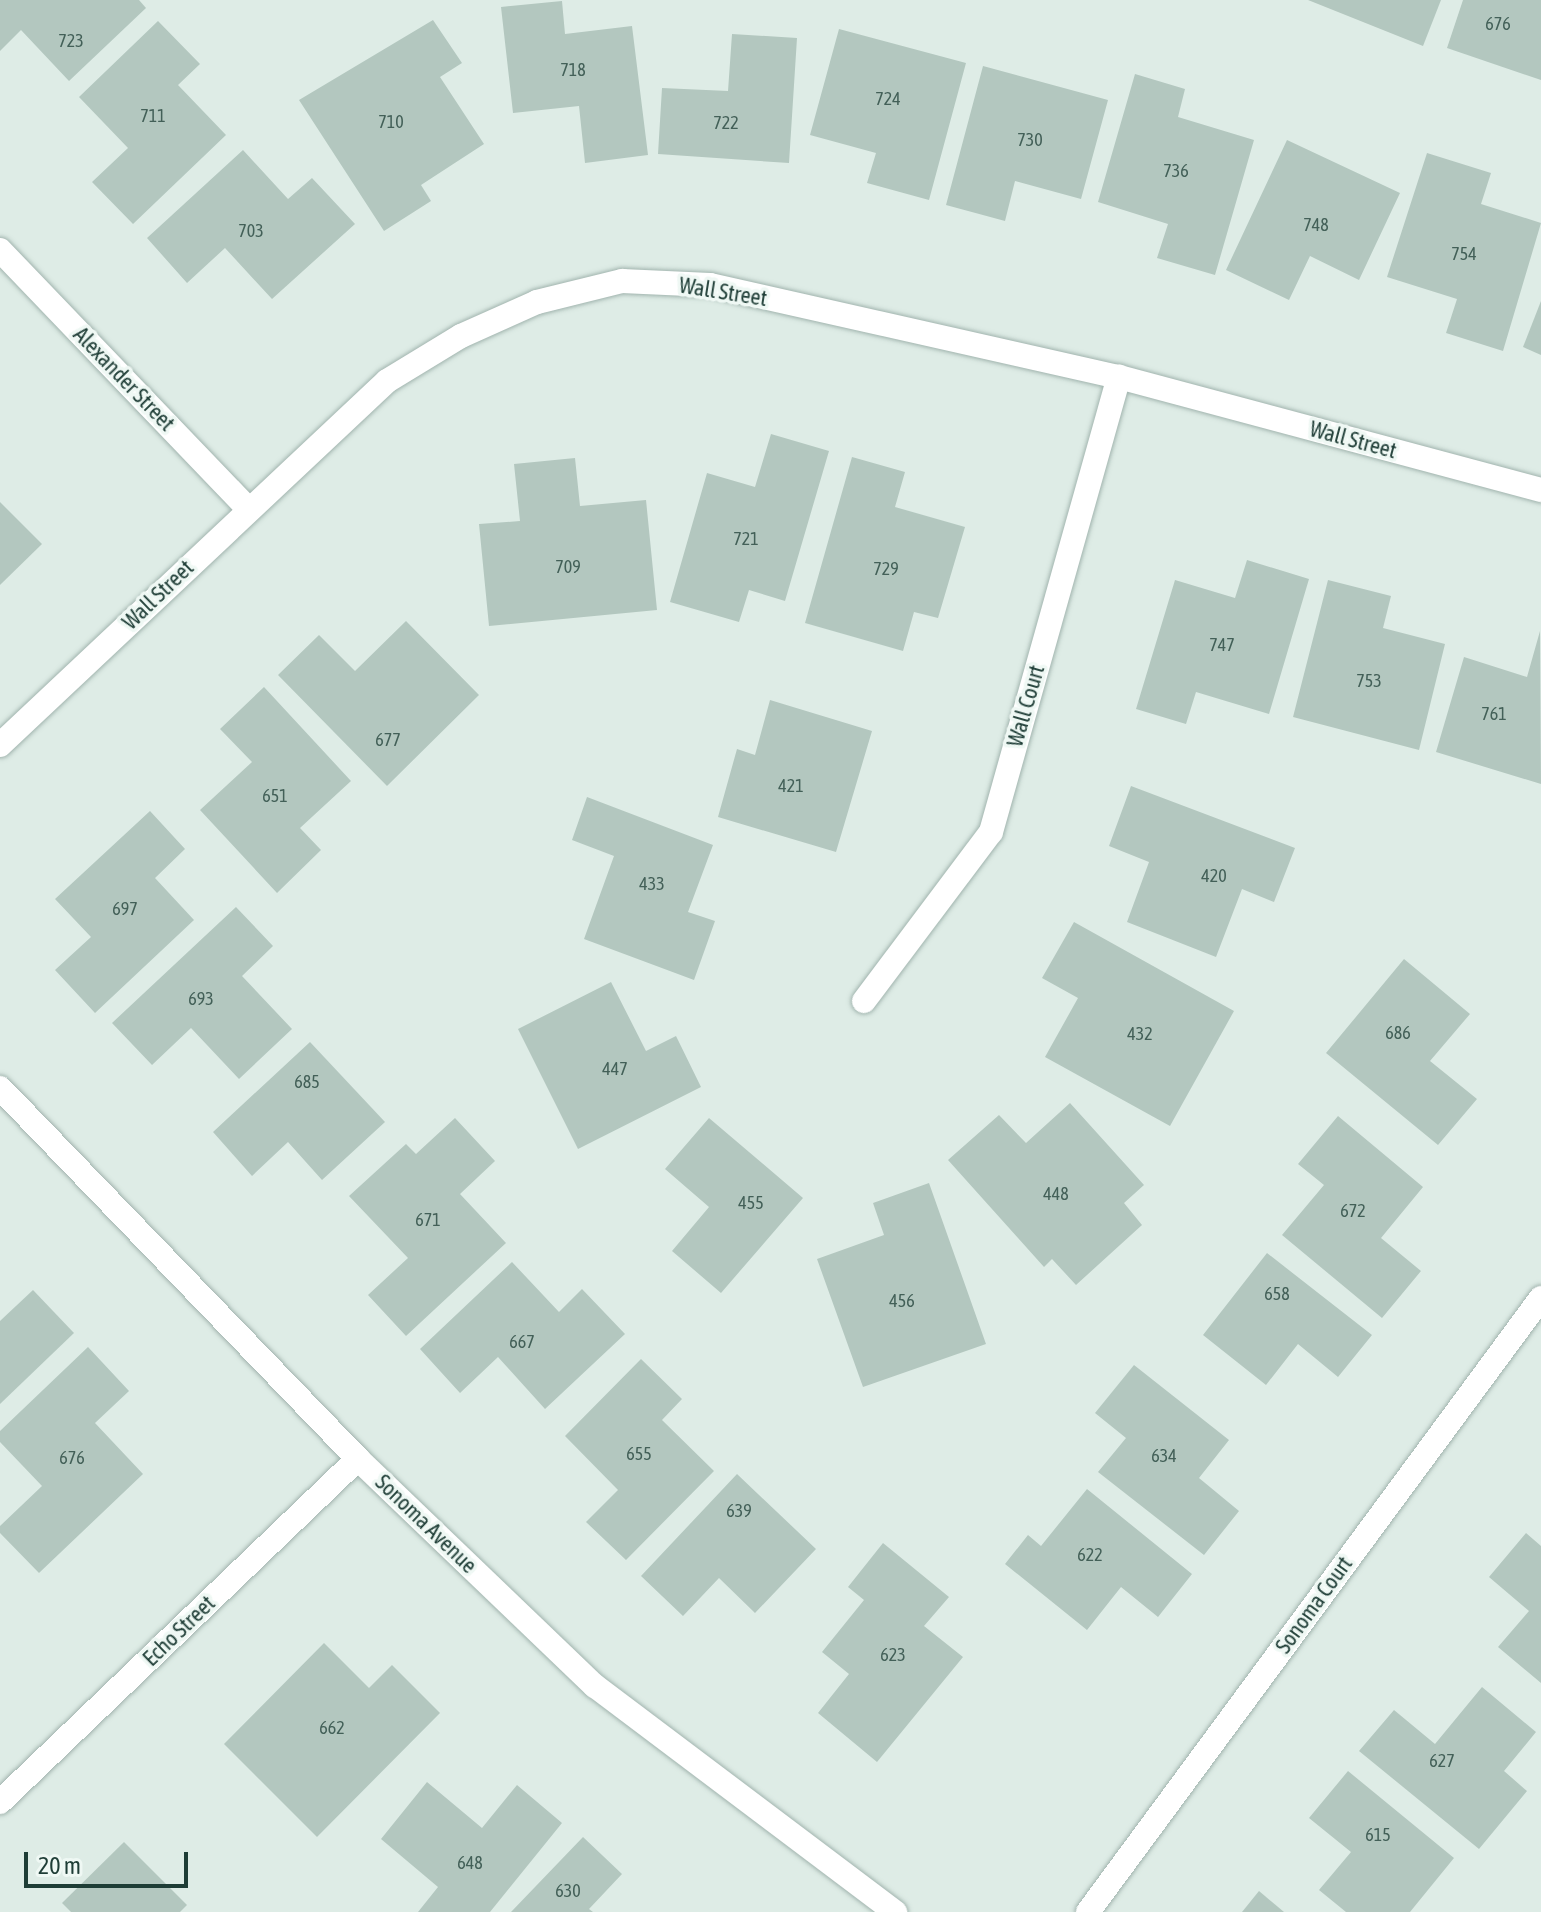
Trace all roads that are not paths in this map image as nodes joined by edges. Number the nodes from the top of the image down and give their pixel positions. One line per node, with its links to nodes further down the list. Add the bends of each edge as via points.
1 (0, 250): 4 (street, Alexander Street)
2 (1119, 377): 3 (street, Wall Street); 4 (street, Wall Street, via 710,285 622,281 537,302 461,336 387,381); 6 (street, Wall Court, via 991,832)
3 (1541, 490)
4 (248, 509): 5 (street, Wall Street)
5 (0, 745)
6 (864, 1001)
7 (0, 1088): 9 (street, Sonoma Avenue)
8 (1541, 1298): 12 (street, Sonoma Court)
9 (358, 1459): 10 (street, Echo Street); 11 (street, Sonoma Avenue, via 595,1686)
10 (0, 1802)
11 (895, 1912)
12 (1088, 1912)

